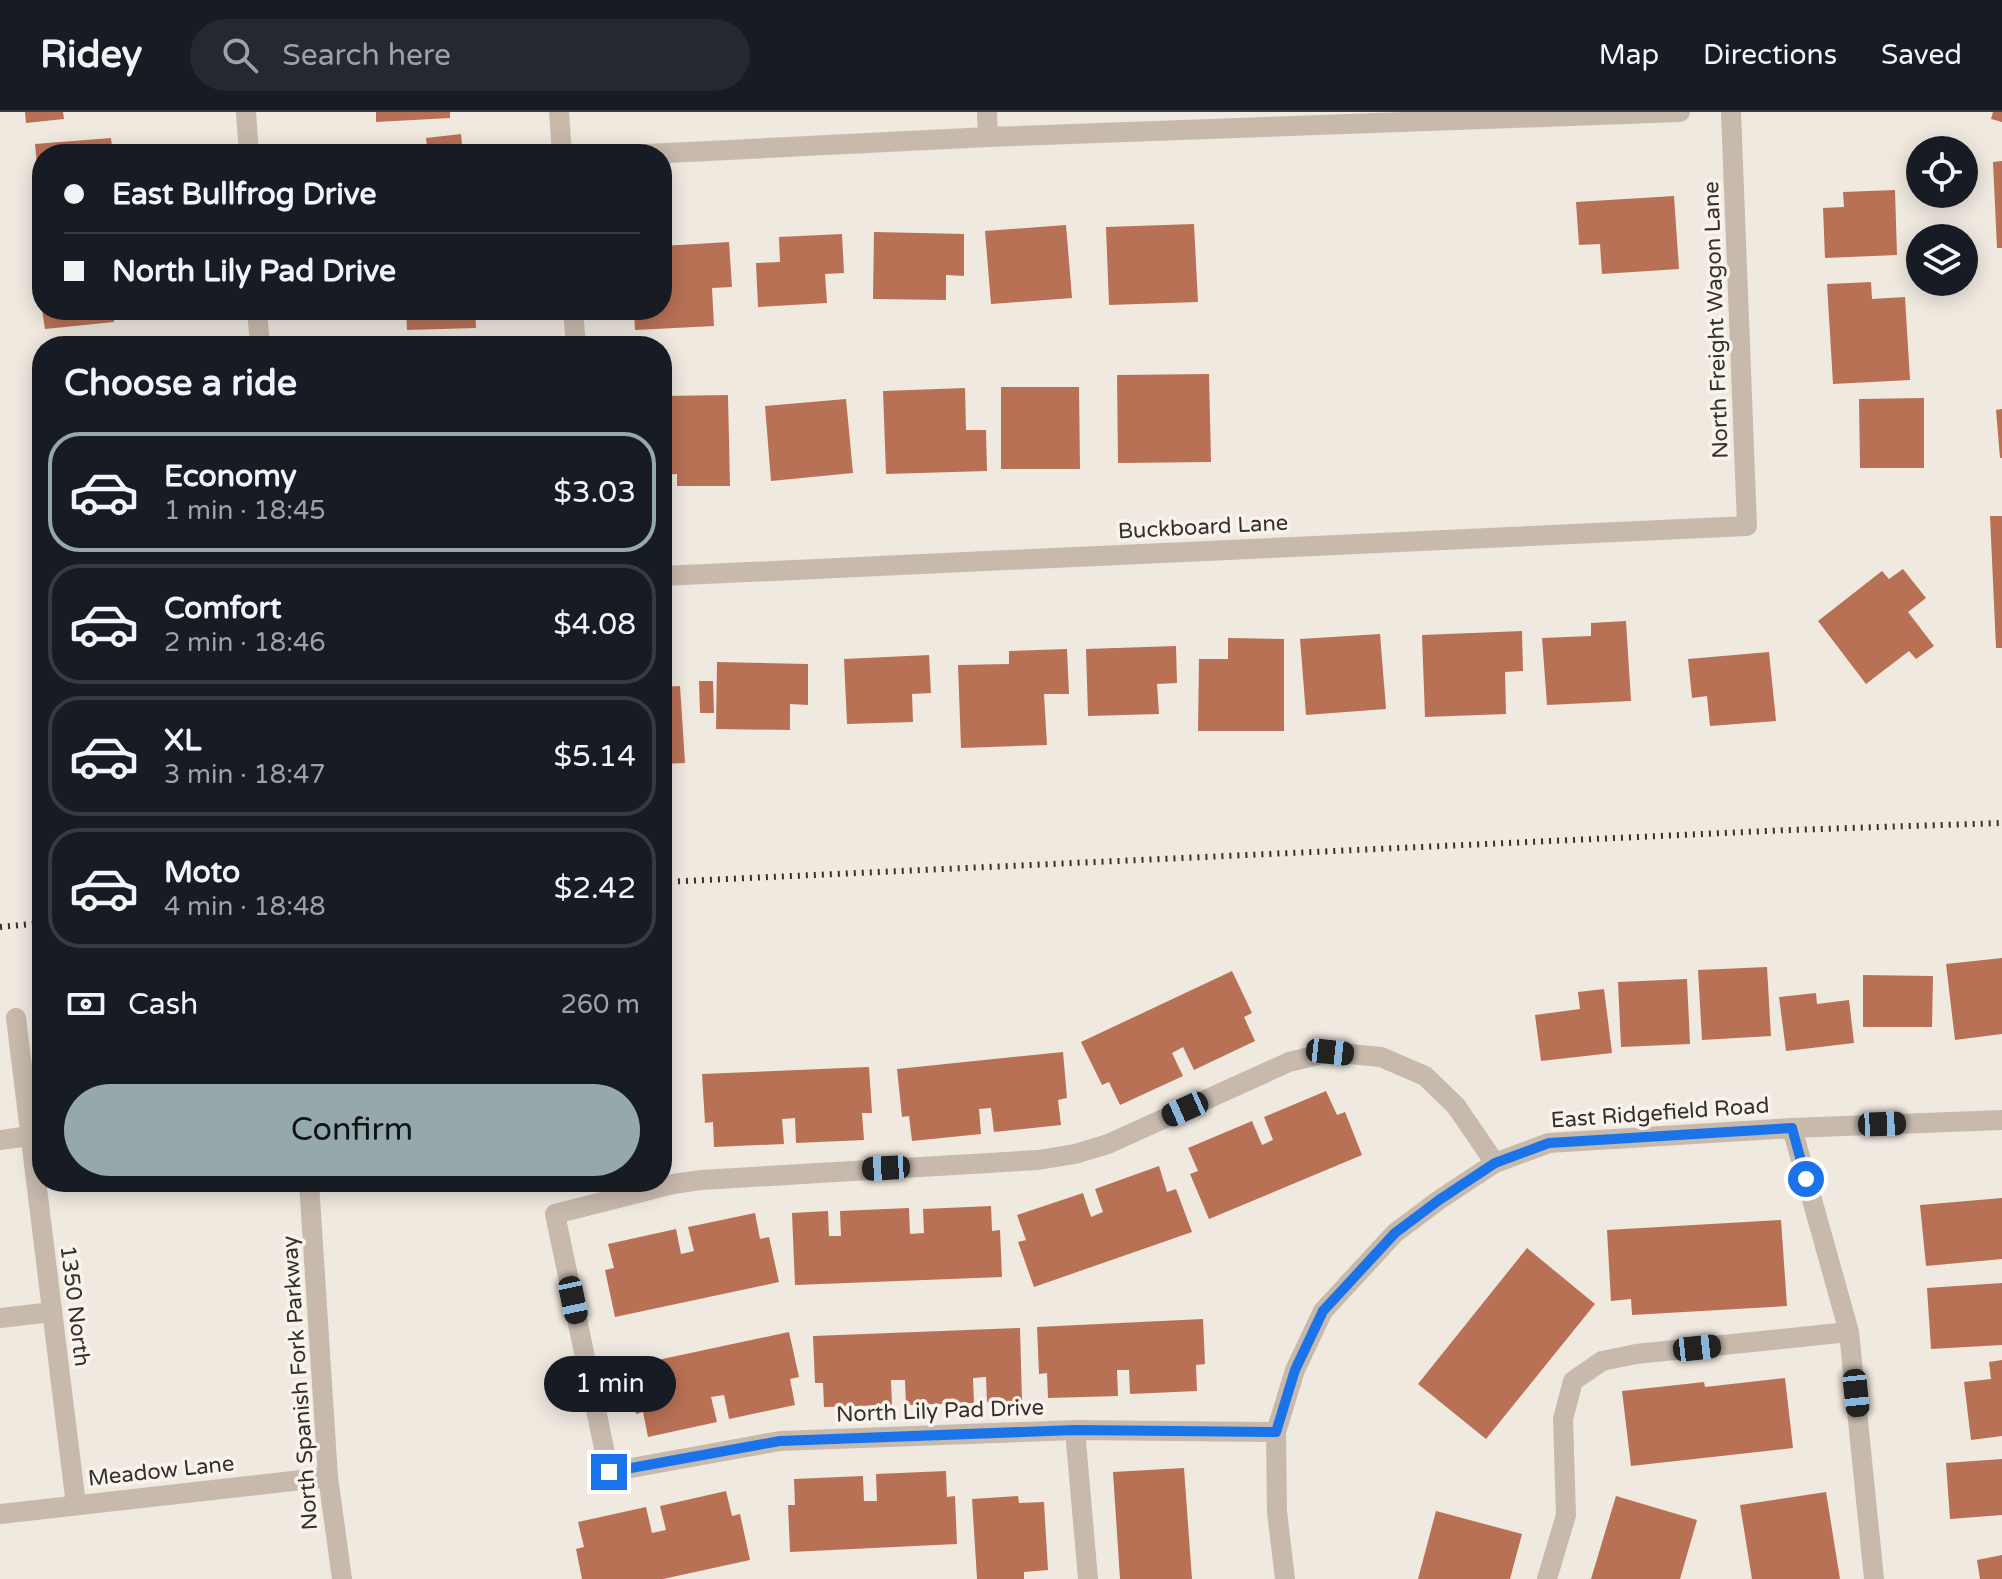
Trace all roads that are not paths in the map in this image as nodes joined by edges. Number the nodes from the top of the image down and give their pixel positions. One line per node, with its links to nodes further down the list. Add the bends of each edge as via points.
1 (246, 112): 8 (street)
2 (559, 112): 9 (street)
3 (987, 112): 7 (street)
4 (1680, 112): 6 (street)
5 (1731, 112): 11 (street, North Freight Wagon Lane)
6 (1443, 116): 7 (street)
7 (988, 137): 10 (street)
8 (248, 144)
9 (561, 144)
10 (672, 153)
11 (1747, 526): 12 (street, Buckboard Lane)
12 (672, 576)
13 (16, 1018): 16 (street, 1350 North)
14 (2002, 1120): 15 (street, East Ridgefield Road)
15 (1792, 1128): 19 (street, East Ridgefield Road, via 1549,1143); 26 (street)
16 (30, 1136): 17 (street); 18 (street, 1350 North)
17 (0, 1140)
18 (32, 1152)
19 (1495, 1163): 20 (street, North Lily Pad Drive, via 1456,1106 1425,1076 1381,1057 1330,1052 1289,1062 1075,1154); 28 (street, East Ridgefield Road, via 1395,1233 1323,1311 1295,1370)
20 (672, 1184)
21 (37, 1192): 24 (street, 1350 North)
22 (310, 1192): 29 (street, North Spanish Fork Parkway)
23 (642, 1192): 27 (street, North Lily Pad Drive, via 555,1214 609,1472 780,1441)
24 (52, 1312): 25 (street); 30 (street, 1350 North)
25 (0, 1318)
26 (1849, 1332): 35 (street, via 1636,1354 1602,1361 1573,1381 1563,1419 1566,1515); 36 (street)
27 (1075, 1430): 28 (street, North Lily Pad Drive); 33 (street)
28 (1276, 1432): 34 (street, East Ridgefield Road)
29 (328, 1477): 30 (street, Meadow Lane); 32 (street, North Spanish Fork Parkway)
30 (76, 1505): 31 (street, Meadow Lane)
31 (0, 1514)
32 (342, 1579)
33 (1088, 1579)
34 (1285, 1579)
35 (1547, 1579)
36 (1874, 1579)

